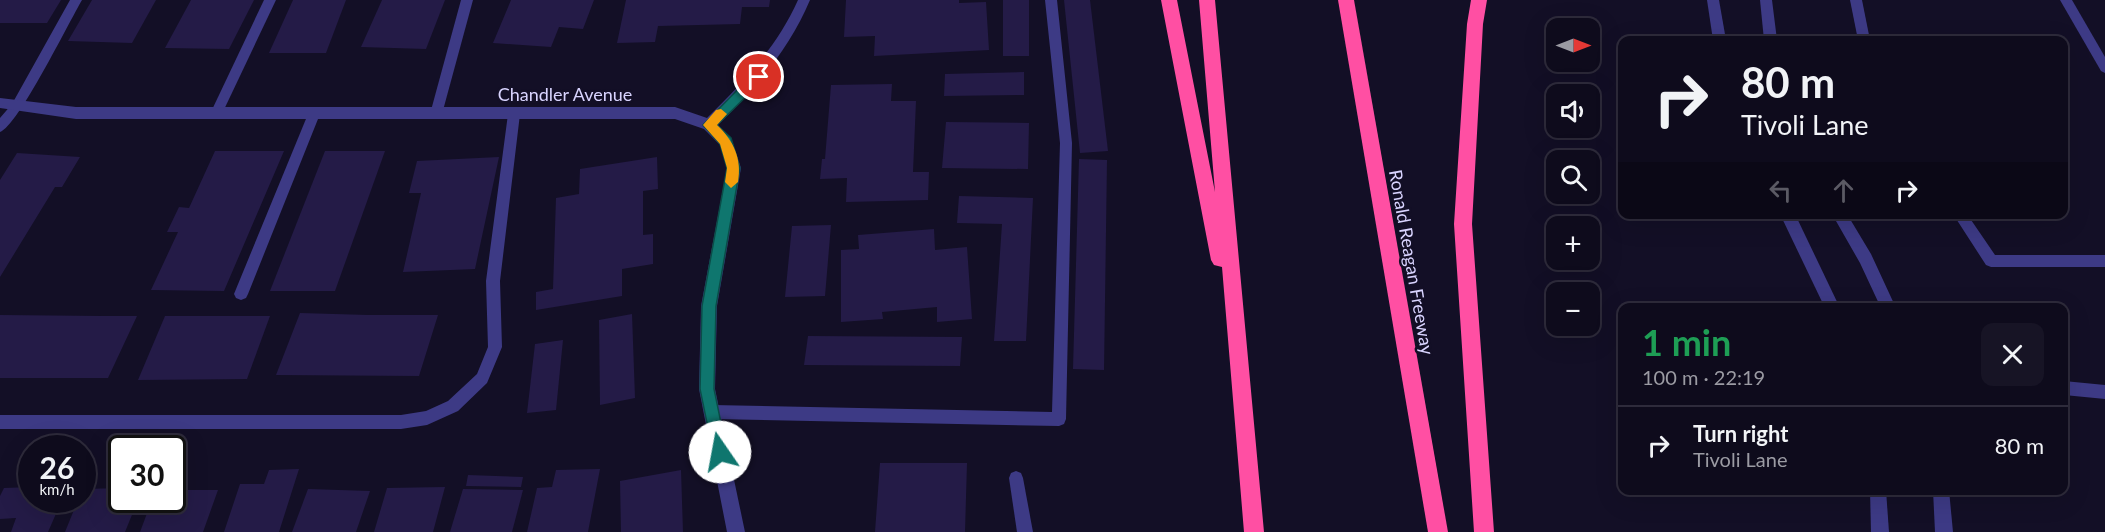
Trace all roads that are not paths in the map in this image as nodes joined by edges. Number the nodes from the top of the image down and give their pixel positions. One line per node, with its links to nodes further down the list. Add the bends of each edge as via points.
1 (76, 0): 21 (lane)
2 (270, 0): 22 (lane)
3 (467, 0): 24 (lane)
4 (804, 0): 26 (street, via 794,26 759,77)
5 (1051, 0): 38 (lane, via 1066,143 1059,419)
6 (1169, 0): 35 (highway)
7 (1207, 0): 35 (highway)
8 (1346, 0): 46 (highway, Ronald Reagan Freeway)
9 (1479, 0): 47 (highway, via 1463,224)
10 (1713, 0): 14 (street)
11 (1766, 0): 15 (street)
12 (1856, 0): 16 (lane)
13 (2066, 0): 17 (lane)
14 (1719, 36)
15 (1770, 36)
16 (1863, 36)
17 (2089, 40): 18 (lane); 19 (lane)
18 (2105, 40)
19 (2105, 68)
20 (0, 103): 21 (street, Chandler Avenue)
21 (16, 107): 22 (street, Chandler Avenue, via 76,113); 27 (lane)
22 (216, 114): 23 (street, Chandler Avenue)
23 (314, 114): 24 (street, Chandler Avenue); 32 (lane)
24 (436, 114): 25 (street, Chandler Avenue)
25 (514, 114): 26 (street, Chandler Avenue, via 675,113); 39 (lane, via 493,280 495,347 482,378 453,406 427,418 400,422)
26 (709, 125): 38 (street, via 726,142 734,168 709,306 707,389)
27 (0, 127)
28 (1789, 219): 33 (street)
29 (1842, 219): 34 (street)
30 (1962, 219): 31 (lane, via 1991,261)
31 (2105, 261)
32 (241, 294)
33 (1831, 303)
34 (1887, 303)
35 (1238, 350): 45 (highway)
36 (2068, 388): 37 (street)
37 (2105, 392)
38 (712, 412): 43 (street)
39 (0, 422)
40 (1016, 478): 44 (lane)
41 (1878, 495): 48 (street)
42 (1941, 495): 49 (street)
43 (736, 532)
44 (1025, 532)
45 (1254, 532)
46 (1438, 532)
47 (1484, 532)
48 (1880, 532)
49 (1944, 532)

